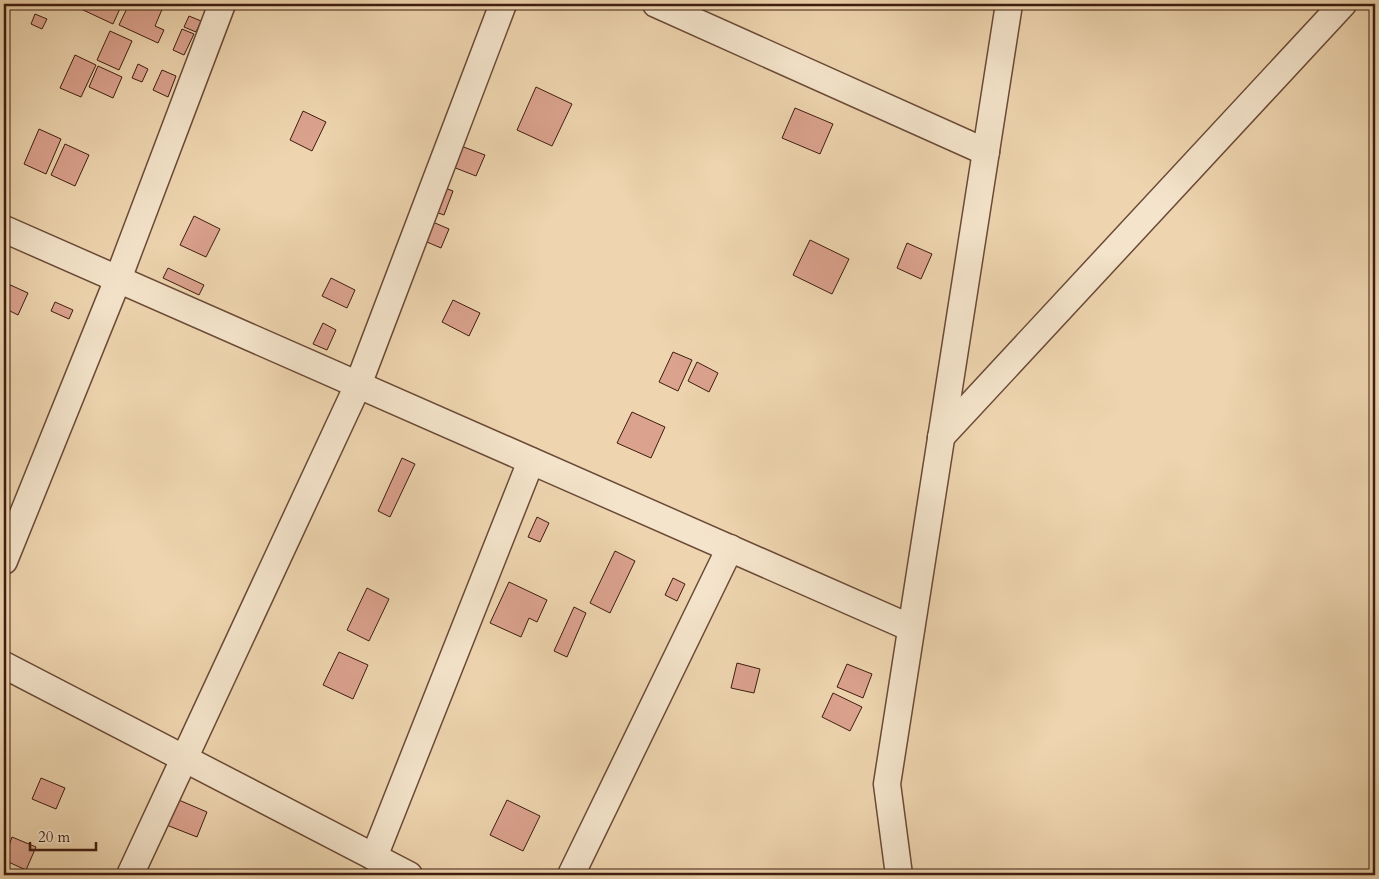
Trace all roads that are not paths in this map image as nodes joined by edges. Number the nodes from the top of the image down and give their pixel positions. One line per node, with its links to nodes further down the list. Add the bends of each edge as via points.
1 (222, 4): 8 (street)
2 (503, 4): 9 (street)
3 (656, 4): 6 (street)
4 (1009, 4): 6 (street)
5 (1343, 4): 10 (street)
6 (986, 152): 10 (street)
7 (4, 229): 8 (street)
8 (118, 279): 9 (street); 13 (street)
9 (358, 385): 11 (street); 16 (street)
10 (941, 436): 14 (street)
11 (531, 461): 12 (street); 17 (street)
12 (730, 548): 14 (street); 20 (street)
13 (4, 561)
14 (911, 628): 21 (street, via 887,784)
15 (4, 665): 16 (street)
16 (184, 759): 17 (street); 18 (street)
17 (374, 857): 19 (street)
18 (130, 875)
19 (409, 875)
20 (571, 875)
21 (900, 875)

